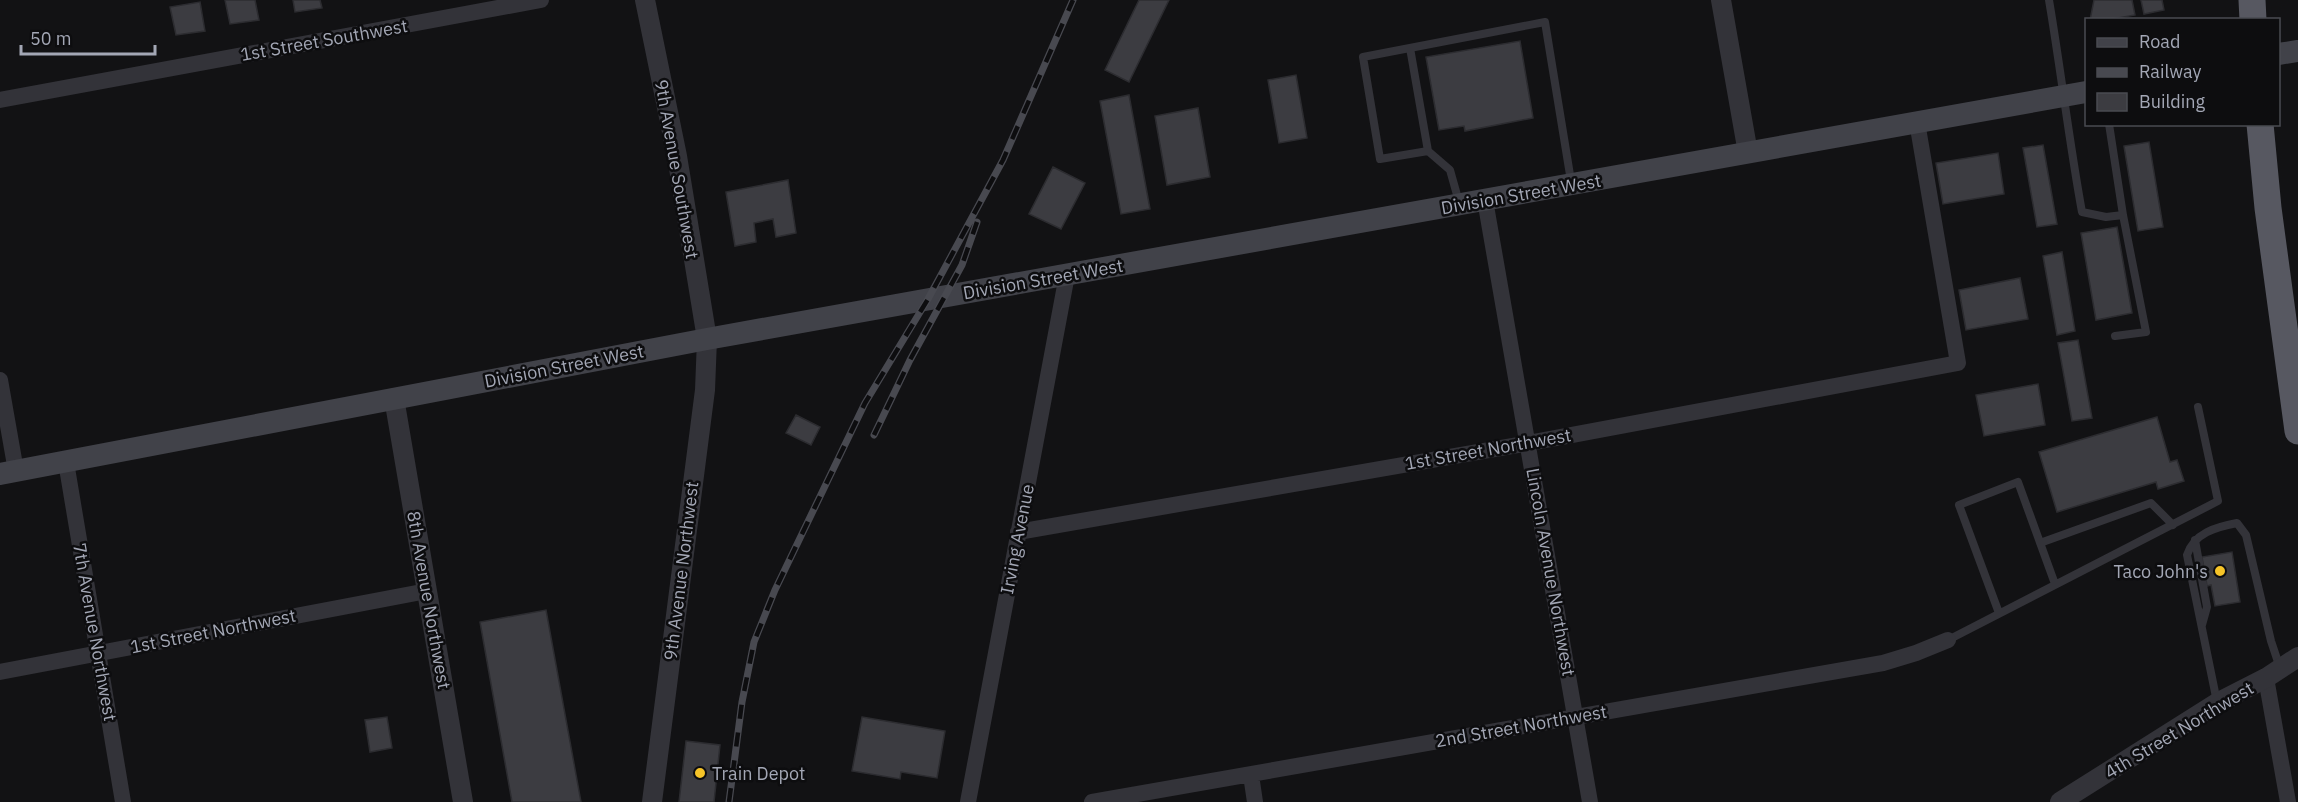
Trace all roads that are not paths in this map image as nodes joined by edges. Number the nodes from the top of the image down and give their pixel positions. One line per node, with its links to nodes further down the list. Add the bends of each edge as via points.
1 (541, 0): 11 (street, 1st Street Southwest)
2 (645, 0): 25 (street, 9th Avenue Southwest, via 677,156)
3 (1721, 0): 16 (street)
4 (2049, 0): 10 (lane)
5 (2253, 0): 6 (highway)
6 (2253, 18)
7 (1410, 48): 15 (lane); 15 (lane, via 1363,57 1380,159); 17 (lane, via 1545,22)
8 (2298, 51): 9 (main road)
9 (2280, 54)
10 (2076, 94): 12 (main road, Division Street West); 21 (lane, via 2066,123 2082,212 2106,217)
11 (0, 100)
12 (1917, 122): 16 (main road, Division Street West); 30 (street, 1st Street Northwest, via 1958,363)
13 (2109, 126): 21 (lane)
14 (2260, 126): 20 (highway)
15 (1428, 152): 19 (lane, via 1450,170)
16 (1748, 153): 17 (main road, Division Street West)
17 (1572, 185): 18 (main road, Division Street West)
18 (1485, 200): 19 (main road, Division Street West); 30 (street, Lincoln Avenue Northwest)
19 (1459, 205): 22 (main road, Division Street West)
20 (2268, 208): 23 (highway); 29 (highway)
21 (2123, 215): 24 (lane, via 2146,333)
22 (1066, 275): 25 (main road, Division Street West); 34 (street, Irving Avenue)
23 (2298, 324)
24 (2115, 336)
25 (707, 339): 27 (main road, Division Street West); 49 (street, 9th Avenue Northwest, via 705,390)
26 (0, 380): 32 (street)
27 (394, 398): 31 (main road, Division Street West); 37 (street, 8th Avenue Northwest)
28 (2198, 407): 33 (lane, via 2218,501)
29 (2298, 431)
30 (1528, 442): 34 (street, 1st Street Northwest); 45 (street, Lincoln Avenue Northwest)
31 (66, 462): 32 (main road, Division Street West); 40 (street, 7th Avenue Northwest)
32 (8, 472)
33 (2173, 525): 35 (lane, via 2151,502); 36 (lane)
34 (1018, 532): 50 (street, Irving Avenue)
35 (2040, 543): 36 (lane); 38 (lane, via 2018,482 1959,505)
36 (2055, 584): 38 (lane)
37 (427, 591): 40 (street, 1st Street Northwest); 48 (street, 8th Avenue Northwest)
38 (1999, 613): 39 (lane)
39 (1948, 640): 45 (street, 2nd Street Northwest, via 1883,663)
40 (99, 652): 42 (street, 1st Street Northwest); 47 (street, 7th Avenue Northwest)
41 (2298, 657): 43 (street, 4th Street Northwest)
42 (0, 672)
43 (2273, 673): 44 (street, 4th Street Northwest); 44 (lane, via 2271,641 2246,535 2237,524 2221,526 2195,540 2187,555); 55 (street)
44 (2217, 704): 54 (street, 4th Street Northwest)
45 (1576, 716): 46 (street, 2nd Street Northwest); 53 (street, Lincoln Avenue Northwest)
46 (1251, 775): 51 (street, 2nd Street Northwest); 52 (street)
47 (123, 802)
48 (463, 802)
49 (652, 802)
50 (968, 802)
51 (1092, 802)
52 (1255, 802)
53 (1590, 802)
54 (2060, 802)
55 (2288, 802)

